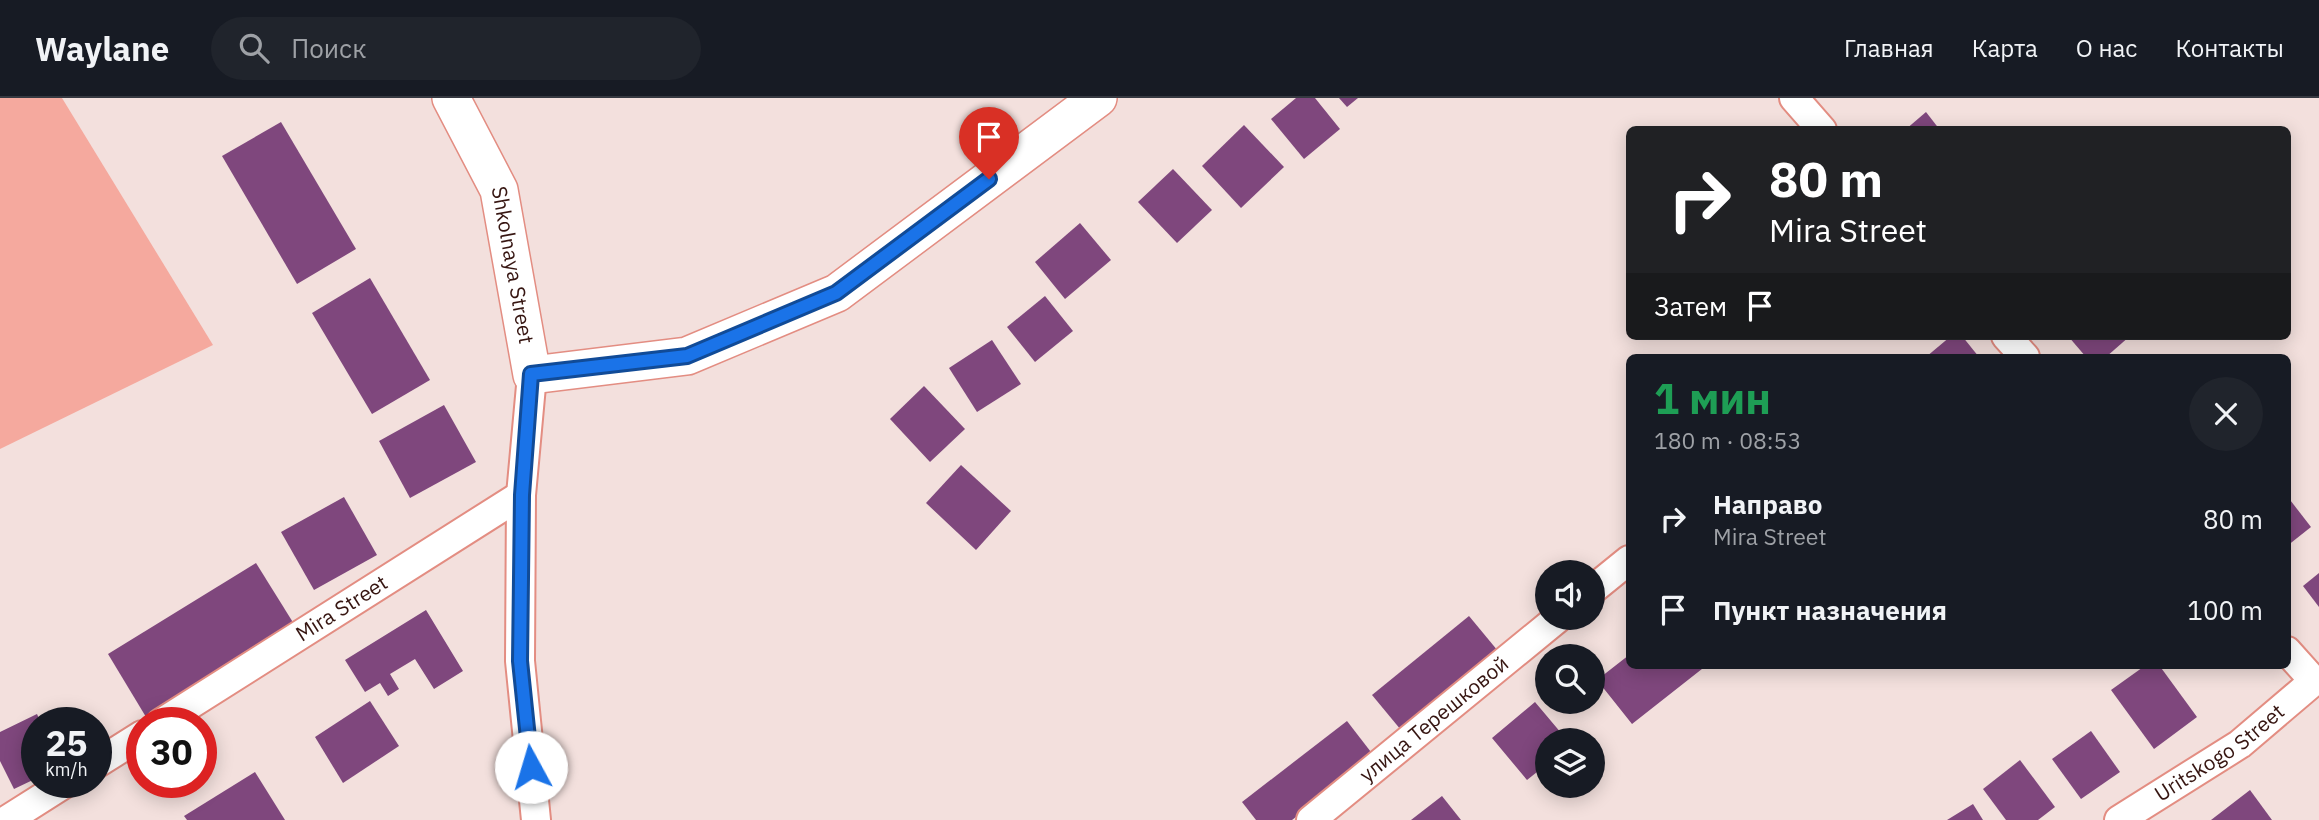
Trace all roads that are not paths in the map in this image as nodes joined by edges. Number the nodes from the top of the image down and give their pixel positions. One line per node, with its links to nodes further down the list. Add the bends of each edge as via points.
1 (451, 98): 7 (street, Shkolnaya Street, via 499,190)
2 (1098, 98): 7 (street, via 836,293 687,356)
3 (1794, 98): 4 (street)
4 (1818, 126)
5 (2010, 340): 6 (street)
6 (2022, 354)
7 (531, 374): 8 (street, Shkolnaya Street)
8 (522, 495): 13 (street, Mira Street); 16 (street, Shkolnaya Street, via 520,661)
9 (1626, 562): 10 (street)
10 (1605, 579)
11 (1543, 630): 17 (street, улица Терешковой)
12 (2291, 655): 18 (street, Uritskogo Street, via 2314,681 2240,744)
13 (186, 707)
14 (42, 798): 15 (street)
15 (7, 820)
16 (536, 820)
17 (1311, 820)
18 (2119, 820)

